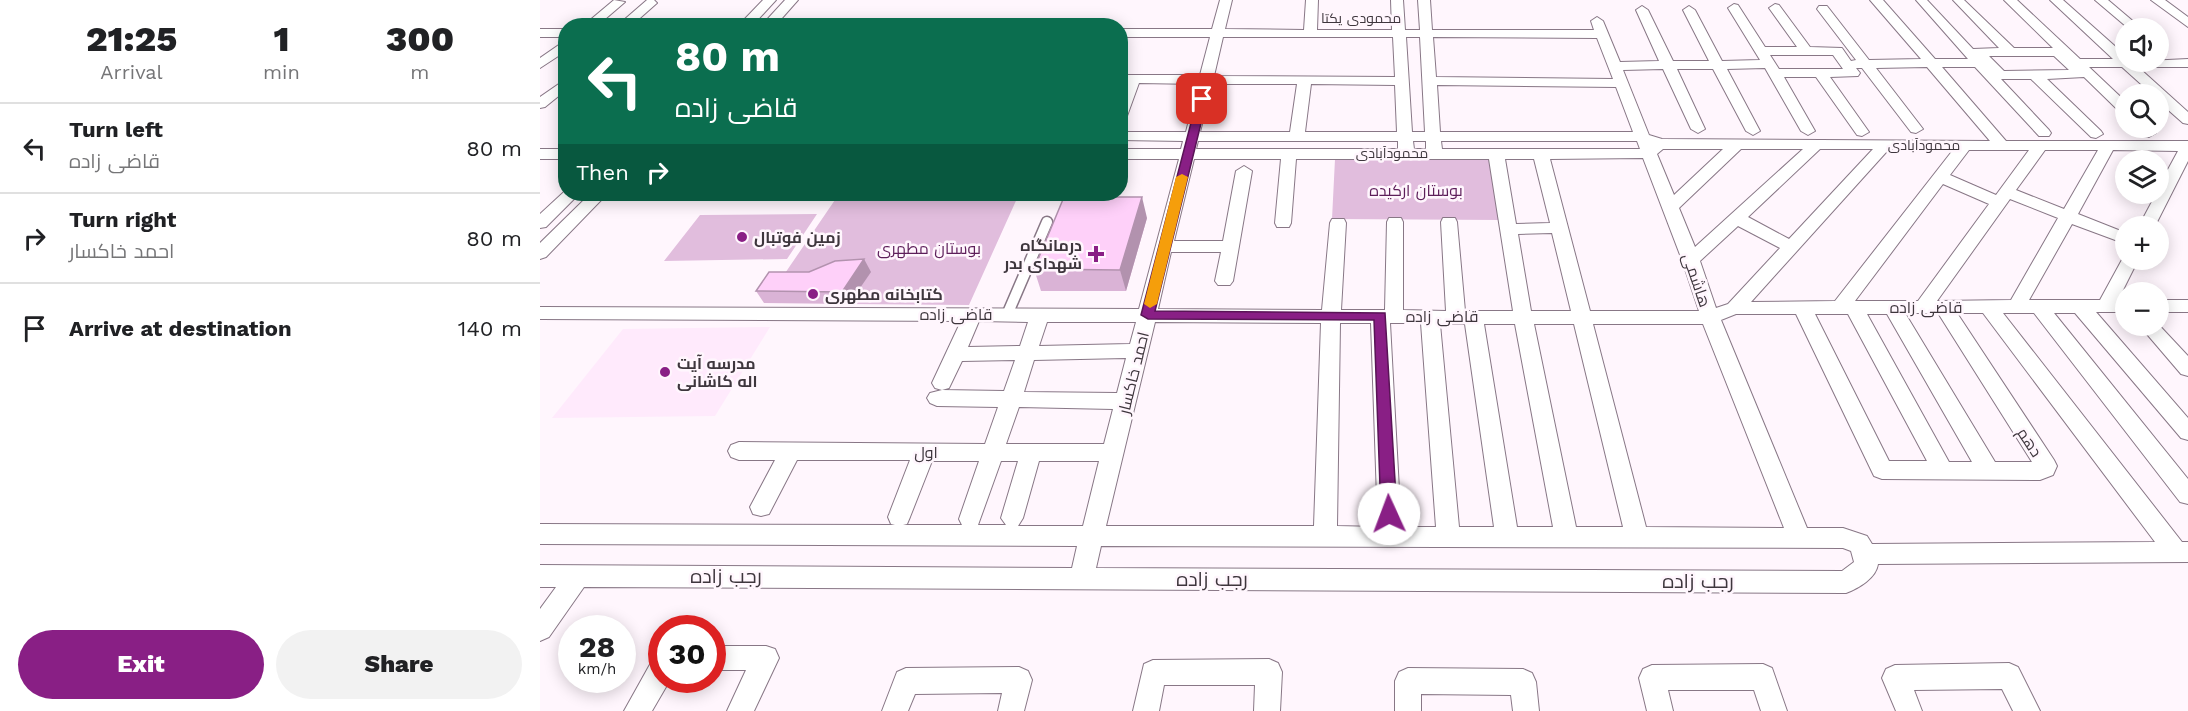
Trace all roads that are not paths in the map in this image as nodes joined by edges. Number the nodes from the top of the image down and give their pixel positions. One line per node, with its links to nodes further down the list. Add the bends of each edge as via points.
1 (770, 0): 23 (street)
2 (792, 0): 24 (street)
3 (1226, 0): 31 (street, احمد خاکسار)
4 (1312, 0): 32 (street)
5 (1397, 0): 33 (street)
6 (1424, 0): 34 (street)
7 (1876, 0): 42 (street)
8 (2010, 0): 44 (street)
9 (2056, 0): 39 (street)
10 (2101, 0): 25 (street)
11 (2157, 0): 26 (street)
12 (1921, 1): 43 (street)
13 (1959, 1): 38 (street)
14 (619, 2): 21 (street)
15 (651, 3): 22 (street)
16 (1734, 8): 36 (street)
17 (1775, 8): 37 (street)
18 (1823, 9): 48 (street)
19 (1642, 10): 51 (street)
20 (1689, 10): 49 (street)
21 (599, 18)
22 (633, 18)
23 (752, 18)
24 (775, 18)
25 (2122, 18)
26 (2188, 22)
27 (1600, 28): 34 (street, محمودی یکتا); 50 (street, هاشمی)
28 (540, 33): 29 (street)
29 (558, 33)
30 (1128, 33): 31 (street, محمودی یکتا)
31 (1218, 33): 32 (street, محمودی یکتا); 58 (street, احمد خاکسار)
32 (1310, 33): 33 (street, محمودی یکتا)
33 (1399, 33): 34 (street, محمودی یکتا); 60 (street)
34 (1426, 33): 61 (street)
35 (558, 50): 47 (street)
36 (1761, 51): 37 (street); 52 (street)
37 (1806, 51): 41 (street, via 1837,51)
38 (2012, 52): 43 (street, via 1977,52); 44 (street, via 2057,52)
39 (2115, 54)
40 (2169, 55): 46 (street)
41 (1846, 63): 48 (street); 54 (street, via 1854,73)
42 (1931, 63): 43 (street); 48 (street); 83 (street)
43 (1983, 63): 56 (street, via 2000,75); 76 (street)
44 (2073, 63): 45 (street); 56 (street, via 2080,75); 65 (street)
45 (2115, 63)
46 (2182, 63): 55 (street)
47 (540, 64)
48 (1865, 64): 68 (street)
49 (1716, 65): 51 (street); 52 (street); 69 (street)
50 (1614, 66): 51 (street); 62 (street, هاشمی)
51 (1667, 66): 67 (street)
52 (1772, 69): 54 (street); 75 (street)
53 (2135, 72): 66 (street)
54 (1820, 73): 70 (street)
55 (2188, 74)
56 (2035, 75): 77 (street)
57 (1128, 79): 58 (street)
58 (1206, 80): 59 (street); 79 (street, احمد خاکسار)
59 (1305, 80): 60 (street); 71 (street)
60 (1402, 81): 73 (street)
61 (1430, 81): 62 (street); 74 (street)
62 (1621, 83): 80 (street, هاشمی)
63 (558, 89): 64 (street)
64 (543, 99)
65 (2115, 100)
66 (2188, 120)
67 (1698, 129)
68 (1916, 129)
69 (1753, 130)
70 (1862, 132)
71 (1297, 136): 73 (street, محمودآبادی); 79 (street, محمودآبادی)
72 (1128, 137): 79 (street, محمودآبادی)
73 (1405, 137): 74 (street, محمودآبادی); 87 (street)
74 (1434, 137): 80 (street, محمودآبادی); 88 (street)
75 (1812, 138): 78 (street, محمودآبادی); 81 (street, محمودآبادی); 101 (street)
76 (2042, 139): 77 (street, محمودآبادی); 83 (street, محمودآبادی); 95 (street)
77 (2102, 140): 84 (street, محمودآبادی); 99 (street)
78 (1737, 144): 80 (street, محمودآبادی); 98 (street)
79 (1190, 145): 85 (street, محمودآبادی); 86 (street, محمودآبادی); 112 (street, احمد خاکسار)
80 (1650, 145): 92 (street, محمودآبادی); 98 (street, هاشمی)
81 (1885, 145): 82 (street, محمودآبادی); 113 (street)
82 (1965, 145): 83 (street, محمودآبادی); 94 (street)
83 (2002, 145)
84 (2188, 146): 100 (street)
85 (1128, 152)
86 (1289, 153): 87 (street, محمودآبادی); 106 (street)
87 (1406, 153): 88 (street, محمودآبادی)
88 (1435, 153): 89 (street, محمودآبادی)
89 (1496, 153): 92 (street, محمودآبادی); 109 (street)
90 (540, 154): 91 (street)
91 (558, 154)
92 (1541, 154): 108 (street)
93 (1244, 171): 111 (street)
94 (1940, 177): 95 (street); 125 (street)
95 (2003, 197): 99 (street); 127 (street)
96 (564, 201): 105 (street)
97 (592, 201): 114 (street)
98 (1670, 208): 115 (street, هاشمی)
99 (2068, 216): 110 (street); 119 (street)
100 (2152, 216)
101 (1737, 218): 113 (street); 115 (street)
102 (1047, 222): 133 (lane)
103 (1395, 222): 137 (street)
104 (1449, 222): 139 (street)
105 (540, 223)
106 (1283, 223)
107 (1338, 223): 136 (street)
108 (1558, 228): 109 (street); 141 (street)
109 (1509, 229): 140 (street)
110 (2115, 235)
111 (1230, 246): 112 (street); 117 (street)
112 (1165, 247): 135 (street, احمد خاکسار)
113 (1791, 247): 129 (street)
114 (540, 253)
115 (1691, 260): 142 (street, هاشمی)
116 (2125, 270): 122 (street)
117 (1224, 281)
118 (1988, 306): 119 (street, قاضی زاده); 127 (street, قاضی زاده); 173 (street)
119 (2017, 306): 120 (street, قاضی زاده)
120 (2039, 306): 121 (street, قاضی زاده); 159 (street)
121 (2080, 306): 122 (street, قاضی زاده); 150 (street)
122 (2106, 306): 123 (street, قاضی زاده)
123 (2115, 306)
124 (1802, 307): 125 (street, قاضی زاده); 129 (street, قاضی زاده); 157 (street, دهم, via 1882,470)
125 (1847, 307): 126 (street, قاضی زاده); 157 (street)
126 (1892, 307): 127 (street, قاضی زاده); 158 (street)
127 (1933, 307): 158 (street, دهم, via 2046,466 2040,471)
128 (2169, 307): 130 (street)
129 (1735, 308): 142 (street, قاضی زاده)
130 (2185, 309)
131 (540, 313): 132 (street, قاضی زاده)
132 (973, 315): 133 (street, قاضی زاده); 146 (street)
133 (1007, 315): 134 (street, قاضی زاده)
134 (1040, 315): 135 (street, قاضی زاده); 145 (street)
135 (1148, 315): 136 (street, قاضی زاده); 144 (street, احمد خاکسار)
136 (1331, 316): 137 (street, قاضی زاده); 166 (street)
137 (1387, 316): 138 (street, قاضی زاده); 167 (street)
138 (1430, 316): 139 (street, قاضی زاده); 168 (street)
139 (1464, 316): 140 (street, قاضی زاده); 169 (street)
140 (1522, 316): 141 (street, قاضی زاده); 170 (street)
141 (1581, 317): 142 (street, قاضی زاده); 171 (street)
142 (1710, 317): 172 (street, هاشمی)
143 (2158, 336): 147 (street)
144 (1139, 351): 145 (street); 149 (street, احمد خاکسار)
145 (1027, 352): 146 (street); 148 (street)
146 (956, 354): 148 (street, via 940,391)
147 (2188, 369)
148 (1010, 399): 149 (street); 154 (street)
149 (1126, 401): 156 (street, احمد خاکسار)
150 (2188, 432)
151 (739, 452): 152 (street, اول)
152 (790, 452): 153 (street, اول); 160 (street)
153 (924, 452): 154 (street, اول); 161 (street)
154 (991, 453): 155 (street, اول); 163 (street)
155 (1031, 453): 156 (street, اول); 162 (street)
156 (1113, 453): 165 (street, احمد خاکسار)
157 (1943, 471): 158 (street, دهم)
158 (1989, 471)
159 (2188, 495)
160 (761, 507)
161 (899, 518)
162 (1012, 518)
163 (970, 519)
164 (540, 534): 165 (street)
165 (1093, 536): 166 (street); 177 (street, احمد خاکسار)
166 (1325, 536): 167 (street)
167 (1390, 537): 168 (street)
168 (1448, 537): 169 (street)
169 (1507, 537): 170 (street)
170 (1566, 537): 171 (street)
171 (1637, 537): 172 (street)
172 (1799, 537): 174 (street, via 1843,538 1858,543)
173 (2182, 552): 174 (street)
174 (1865, 554): 177 (street, رجب زاده, via 1866,567 1845,582)
175 (540, 576): 176 (street, رجب زاده)
176 (578, 576): 177 (street, رجب زاده); 178 (street)
177 (1081, 578)
178 (540, 629)
179 (726, 658): 182 (street, via 766,658)
180 (648, 692): 181 (street)
181 (637, 711)
182 (740, 711)
183 (895, 711): 184 (street, via 906,681 1019,680)
184 (1011, 711)
185 (1146, 711): 186 (street, via 1153,673 1269,672)
186 (1267, 711)
187 (1408, 711): 188 (street, via 1408,681 1420,681 1523,682)
188 (1526, 711)
189 (1660, 711): 190 (street, via 1652,678 1763,677)
190 (1774, 711)
191 (1909, 711): 192 (street, via 1895,678 2009,676)
192 (2027, 711)

